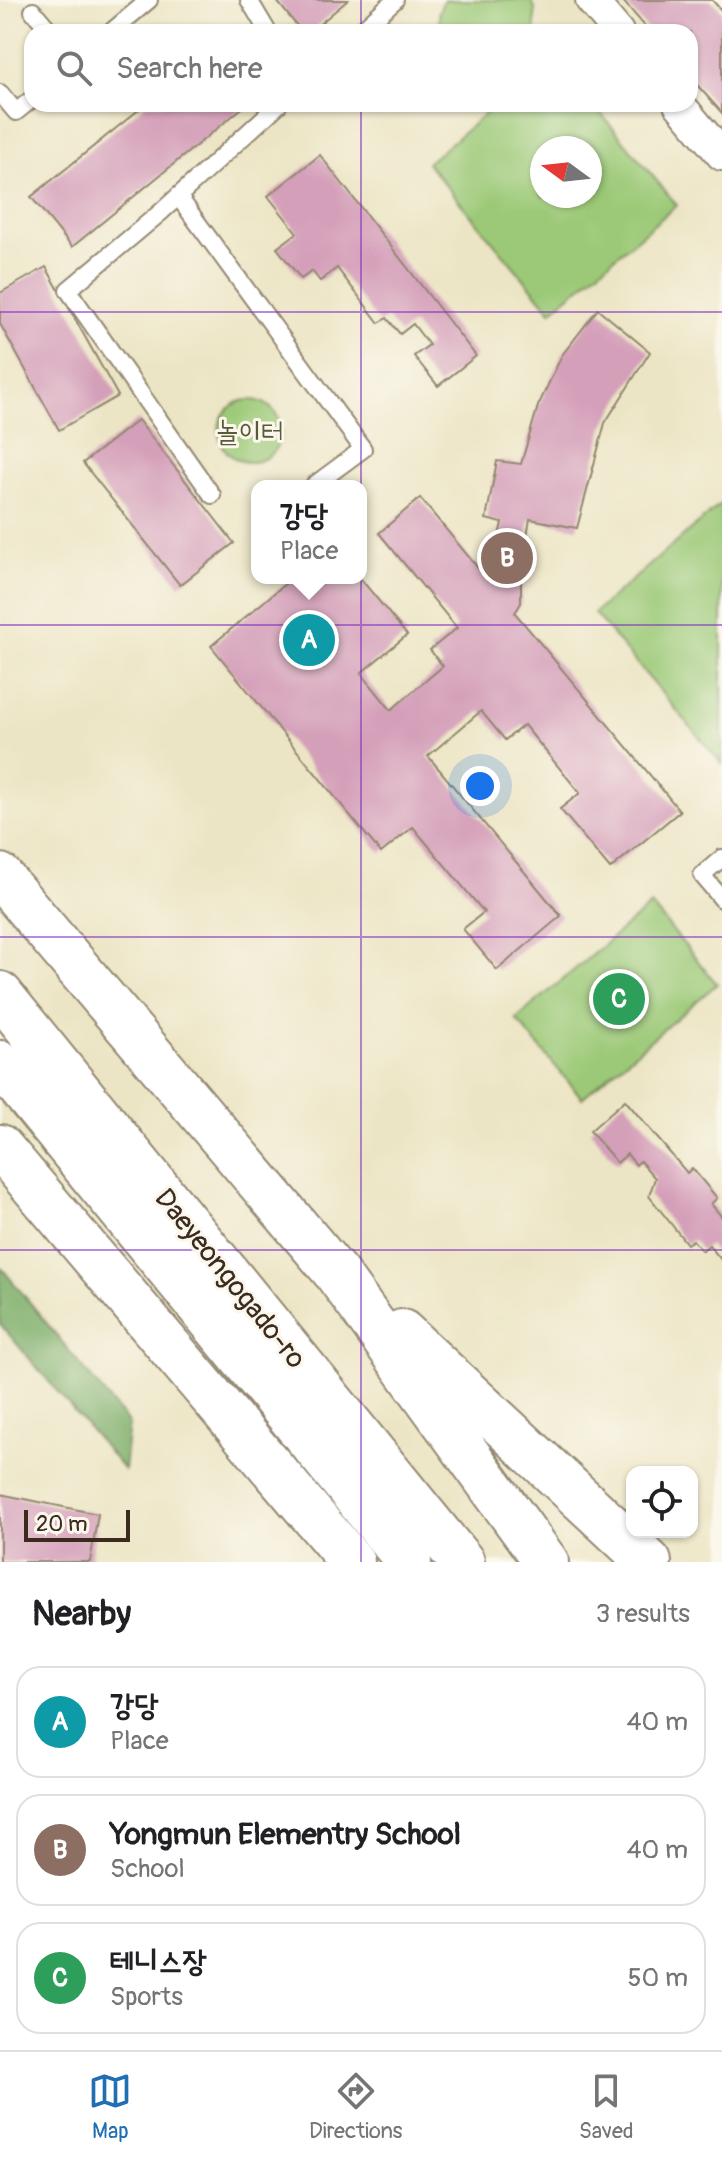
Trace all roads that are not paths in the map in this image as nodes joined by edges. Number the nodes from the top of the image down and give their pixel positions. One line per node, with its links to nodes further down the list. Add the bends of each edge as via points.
1 (149, 0): 7 (lane)
2 (249, 0): 8 (lane)
3 (395, 0): 9 (lane)
4 (591, 0): 10 (street)
5 (33, 11): 6 (lane)
6 (44, 24)
7 (120, 24)
8 (263, 24)
9 (368, 24)
10 (611, 24)
11 (0, 93): 12 (lane, via 16,112)
12 (24, 106)
13 (270, 112): 16 (lane)
14 (686, 112): 15 (street)
15 (722, 155)
16 (178, 196): 17 (lane, via 363,449); 18 (lane, via 68,290)
17 (321, 480)
18 (212, 495)
19 (722, 858): 21 (lane, via 702,875)
20 (2, 880): 25 (main road)
21 (722, 899)
22 (0, 994): 28 (main road, Daeyeongogado-ro)
23 (0, 1063): 27 (main road, Daeyeongogado-ro)
24 (0, 1147): 26 (main road)
25 (336, 1273): 29 (main road); 30 (main road)
26 (352, 1562)
27 (409, 1562)
28 (462, 1562)
29 (546, 1562)
30 (649, 1562)

